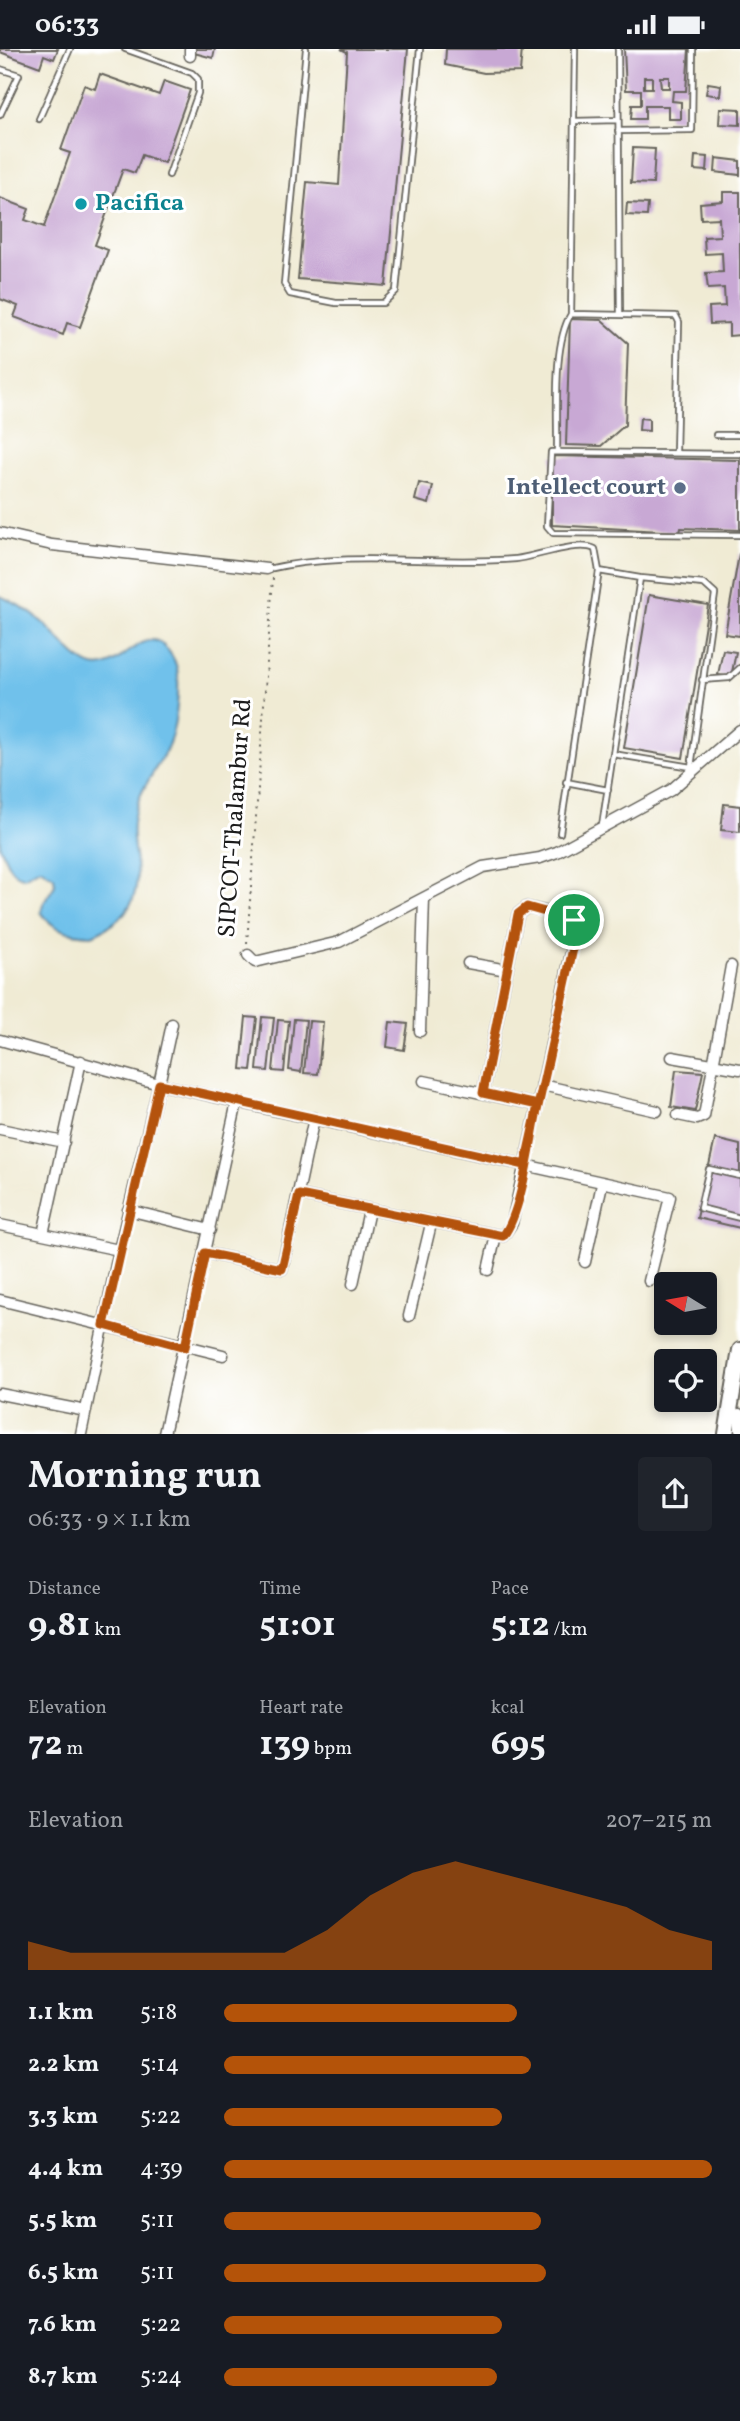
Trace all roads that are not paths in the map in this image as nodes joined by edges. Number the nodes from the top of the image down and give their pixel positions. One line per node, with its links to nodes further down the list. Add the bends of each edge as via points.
1 (70, 49): 10 (lane)
2 (125, 49): 14 (lane, via 198,79 198,93)
3 (306, 49): 4 (lane, via 285,284 290,294 336,303 383,303 396,291)
4 (420, 49)
5 (575, 49): 12 (lane)
6 (618, 49): 11 (lane)
7 (693, 49): 13 (lane, via 692,130)
8 (0, 69): 9 (lane, via 19,75)
9 (0, 115)
10 (39, 119)
11 (618, 120): 12 (lane); 13 (lane)
12 (574, 121): 15 (lane)
13 (618, 131): 16 (lane)
14 (169, 175)
15 (571, 314): 16 (lane); 19 (lane, via 559,370)
16 (620, 315): 20 (lane, via 676,316 679,322)
17 (716, 435): 18 (lane)
18 (740, 435)
19 (557, 452): 20 (lane); 23 (lane, via 551,452 549,458 547,526 553,533)
20 (677, 453): 21 (lane)
21 (740, 454)
22 (0, 533): 24 (street, via 52,545)
23 (740, 535)
24 (267, 569): 25 (lane, via 305,561 517,559 584,546 595,549)
25 (599, 572): 26 (lane); 31 (lane)
26 (640, 578): 28 (lane, via 704,584 715,594); 30 (lane)
27 (740, 668): 28 (lane, via 729,678)
28 (702, 680): 30 (lane, via 691,767)
29 (740, 730): 33 (street, SIPCOT-Thalambur Rd, via 671,790)
30 (613, 754): 32 (lane)
31 (566, 782): 32 (lane); 34 (lane)
32 (608, 790): 33 (lane)
33 (601, 831): 35 (street, SIPCOT-Thalambur Rd, via 540,858 483,867)
34 (560, 833)
35 (424, 898): 36 (street, SIPCOT-Thalambur Rd, via 339,942 270,960 255,962); 41 (street)
36 (248, 955)
37 (468, 963): 39 (street)
38 (731, 966): 45 (street)
39 (507, 971): 49 (street, via 523,908 574,920 578,926); 50 (street)
40 (172, 1024): 48 (street)
41 (420, 1031)
42 (0, 1040): 44 (street)
43 (672, 1058): 45 (street)
44 (81, 1061): 48 (street); 57 (street)
45 (713, 1065): 46 (street); 54 (street, via 704,1116)
46 (740, 1069)
47 (424, 1081): 50 (street)
48 (159, 1084): 51 (street); 62 (street)
49 (542, 1085): 52 (street); 53 (street)
50 (483, 1093): 52 (street)
51 (237, 1103): 55 (street); 67 (street)
52 (538, 1105): 58 (street)
53 (657, 1111)
54 (678, 1115)
55 (314, 1118): 58 (street); 61 (street)
56 (0, 1129): 57 (street)
57 (64, 1142): 68 (street)
58 (525, 1165): 60 (street); 69 (street, via 512,1223 503,1236)
59 (740, 1176): 64 (lane, via 709,1168 700,1208)
60 (602, 1184): 72 (street); 74 (street, via 670,1197)
61 (299, 1195): 63 (street); 71 (street, via 282,1269)
62 (128, 1210): 67 (street); 70 (street)
63 (369, 1210): 65 (street); 75 (street)
64 (740, 1218)
65 (431, 1224): 69 (street); 77 (street)
66 (0, 1225): 68 (street)
67 (210, 1230): 71 (street)
68 (43, 1234): 70 (street)
69 (496, 1235): 73 (street)
70 (119, 1249): 78 (street)
71 (205, 1253): 79 (street)
72 (584, 1262)
73 (488, 1270)
74 (649, 1281)
75 (352, 1284)
76 (0, 1300): 78 (street)
77 (410, 1316)
78 (104, 1325): 79 (street); 83 (street)
79 (185, 1347): 81 (street); 86 (street)
80 (740, 1350): 84 (street)
81 (223, 1355)
82 (0, 1394): 83 (street)
83 (86, 1411): 85 (street)
84 (735, 1424)
85 (80, 1434)
86 (164, 1434)

